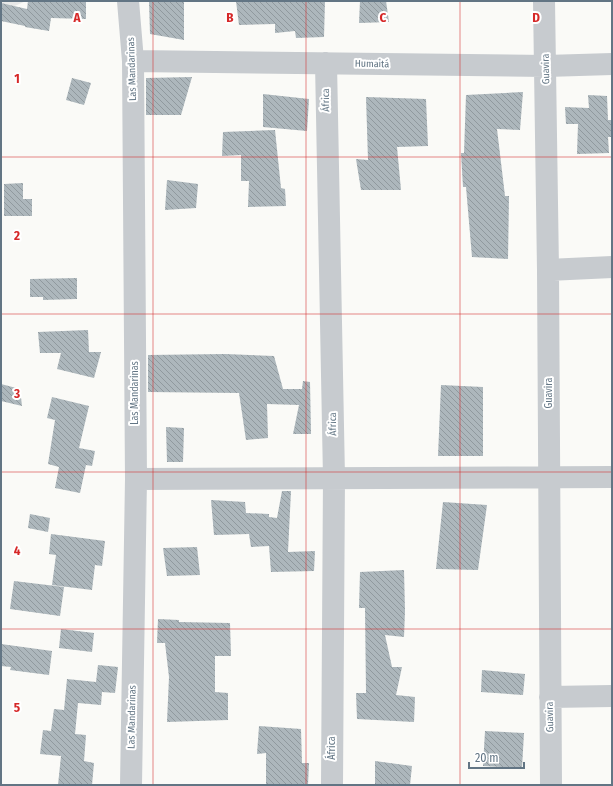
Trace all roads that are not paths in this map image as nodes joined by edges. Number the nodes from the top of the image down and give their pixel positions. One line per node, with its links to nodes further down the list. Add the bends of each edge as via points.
1 (128, 1): 3 (street, Las Mandarinas)
2 (544, 1): 6 (street, Guavira)
3 (133, 61): 4 (street, Humaitá); 12 (street, Las Mandarinas)
4 (326, 63): 6 (street, Humaitá); 11 (street, África)
5 (612, 64): 6 (street, Humaitá)
6 (546, 66): 8 (street, Guavira)
7 (612, 267): 8 (street)
8 (548, 270): 9 (street, Guavira)
9 (549, 477): 10 (street); 11 (street); 14 (street, Guavira)
10 (612, 477)
11 (334, 478): 12 (street); 16 (street, África)
12 (136, 480): 15 (street, Las Mandarinas)
13 (612, 696): 14 (street)
14 (550, 697): 17 (street, Guavira)
15 (131, 785)
16 (332, 785)
17 (551, 785)

